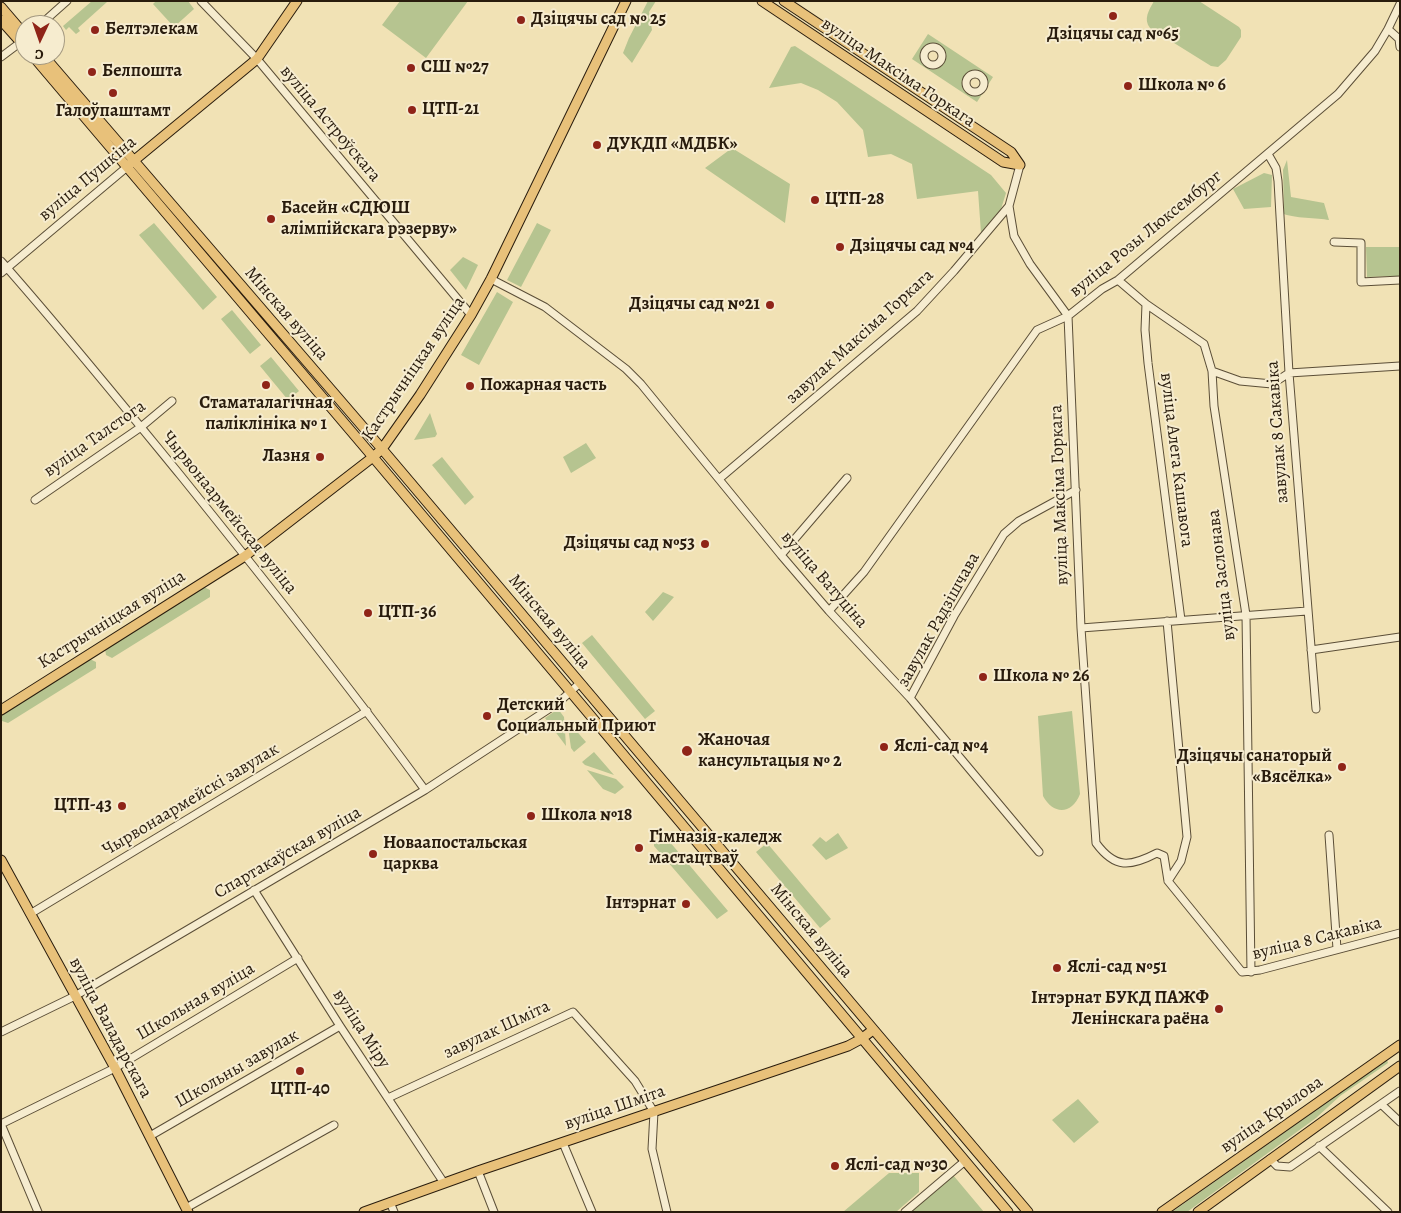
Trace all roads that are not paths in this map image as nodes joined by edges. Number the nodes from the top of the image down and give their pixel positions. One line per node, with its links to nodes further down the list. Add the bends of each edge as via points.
1 (67, 1): 9 (street)
2 (201, 1): 17 (street, вуліца Астроўскага)
3 (297, 1): 17 (main road, вуліца Пушкіна)
4 (626, 1): 28 (main road, Кастрычніцкая вуліца)
5 (762, 1): 22 (main road, вуліца Максіма Горкага, via 1003,162)
6 (784, 1): 22 (main road, вуліца Максіма Горкага, via 1011,152)
7 (1400, 4): 12 (street, вуліца Розы Люксембург)
8 (1, 7): 11 (main road)
9 (51, 15)
10 (1, 20): 13 (main road)
11 (15, 28)
12 (1388, 29): 14 (street, via 1399,39); 20 (street, вуліца Розы Люксембург, via 1375,51 1338,94)
13 (15, 33)
14 (1400, 47)
15 (15, 48): 16 (street)
16 (1, 58)
17 (257, 59): 21 (main road, вуліца Пушкіна); 32 (street, вуліца Астроўскага)
18 (41, 65): 21 (main road, Мінская вуліца)
19 (51, 65): 21 (main road, Мінская вуліца)
20 (1268, 154): 29 (street, вуліца Розы Люксембург); 36 (street, завулак 8 Сакавіка, via 1276,168 1278,181)
21 (130, 164): 26 (street, вуліца Пушкіна); 39 (main road, Мінская вуліца); 40 (main road, Мінская вуліца)
22 (1020, 165): 23 (street)
23 (1009, 206): 33 (street, via 1014,236); 41 (street, завулак Максіма Горкага, via 917,311)
24 (1334, 242): 30 (street, via 1361,243 1361,282)
25 (1, 260): 26 (street, Чырвонаармейская вуліца)
26 (8, 268): 27 (street, вуліца Пушкіна); 38 (street, Чырвонаармейская вуліца)
27 (1, 274)
28 (491, 279): 32 (main road, Кастрычніцкая вуліца); 41 (street, вуліца Ватуціна, via 545,307 626,370)
29 (1118, 280): 31 (street, вуліца Заслонава); 33 (street, вуліца Розы Люксембург)
30 (1400, 280)
31 (1146, 304): 35 (street, вуліца Заслонава, via 1204,344); 50 (street, вуліца Алега Кашавога, via 1148,363)
32 (471, 315): 39 (main road, Кастрычніцкая вуліца)
33 (1068, 316): 43 (street, вуліца Максіма Горкага); 48 (street, вуліца Розы Люксембург, via 1037,330 864,572)
34 (1400, 366): 36 (street)
35 (1212, 371): 36 (street, via 1240,381 1272,384); 49 (street, вуліца Заслонава, via 1214,406)
36 (1288, 373): 47 (street, завулак 8 Сакавіка)
37 (172, 401): 38 (street, вуліца Талстога)
38 (141, 427): 44 (street, вуліца Талстога); 46 (street, Чырвонаармейская вуліца)
39 (382, 449): 40 (main road, Кастрычніцкая вуліца); 55 (main road, Мінская вуліца)
40 (374, 457): 46 (main road, Кастрычніцкая вуліца); 56 (main road, Мінская вуліца)
41 (719, 478): 45 (street, вуліца Ватуціна)
42 (847, 478): 45 (street)
43 (1076, 490): 52 (street, вуліца Максіма Горкага); 57 (street, завулак Радзішчава, via 1019,520 1004,534 954,616)
44 (35, 500)
45 (781, 555): 48 (street, вуліца Ватуціна)
46 (245, 556): 59 (main road, Кастрычніцкая вуліца); 60 (street, Чырвонаармейская вуліца)
47 (1307, 611): 49 (street); 54 (street, завулак 8 Сакавіка)
48 (829, 612): 57 (street, вуліца Ватуціна)
49 (1246, 615): 50 (street); 71 (street, вуліца Заслонава)
50 (1181, 620): 51 (street)
51 (1167, 621): 52 (street); 65 (street, via 1188,837 1181,862)
52 (1081, 628): 65 (street, вуліца Максіма Горкага, via 1096,843 1113,861 1124,863 1157,853 1164,856)
53 (1400, 637): 54 (street)
54 (1311, 650): 58 (street, завулак 8 Сакавіка)
55 (580, 683): 56 (street, Спартакаўская вуліца); 74 (main road, Мінская вуліца)
56 (569, 692): 61 (street, Спартакаўская вуліца); 76 (main road, Мінская вуліца)
57 (910, 698): 63 (street, завулак Радзішчава)
58 (1316, 709)
59 (1, 710)
60 (367, 711): 61 (street, Чырвонаармейская вуліца); 67 (street, Чырвонаармейскі завулак)
61 (425, 790): 66 (street, Спартакаўская вуліца)
62 (1329, 835): 69 (street)
63 (1039, 852)
64 (1, 860): 67 (main road, вуліца Валадарскага)
65 (1168, 881): 71 (street, вуліца 8 Сакавіка, via 1242,972)
66 (254, 890): 70 (street, вуліца Міру); 72 (street, Спартакаўская вуліца)
67 (30, 914): 72 (main road, вуліца Валадарскага)
68 (1400, 933): 69 (street, вуліца 8 Сакавіка)
69 (1337, 949): 71 (street, вуліца 8 Сакавіка)
70 (298, 958): 73 (street, вуліца Міру); 80 (street, Школьная вуліца)
71 (1251, 972)
72 (74, 996): 75 (street, Спартакаўская вуліца); 80 (main road, вуліца Валадарскага)
73 (340, 1026): 82 (street, вуліца Міру); 88 (street, Школьны завулак)
74 (873, 1030): 76 (main road, вуліца Шміта); 105 (main road, Мінская вуліца)
75 (1, 1032)
76 (861, 1039): 84 (main road, вуліца Шміта); 92 (main road, Мінская вуліца)
77 (1400, 1045): 78 (main road, вуліца Крылова)
78 (1390, 1052): 79 (main road); 106 (main road, вуліца Крылова)
79 (1400, 1066): 91 (main road, вуліца Крылова)
80 (114, 1068): 86 (street, Школьная вуліца); 88 (main road, вуліца Валадарскага)
81 (1400, 1091): 83 (street)
82 (388, 1098): 84 (street, завулак Шміта, via 573,1012 635,1081); 94 (street, вуліца Міру)
83 (1381, 1104): 85 (street); 90 (street)
84 (654, 1112): 89 (main road, вуліца Шміта); 102 (street, via 652,1149)
85 (1400, 1122)
86 (1, 1124): 97 (street)
87 (334, 1125): 96 (street)
88 (150, 1136): 96 (main road, вуліца Валадарскага)
89 (563, 1143): 93 (main road, вуліца Шміта); 101 (street)
90 (1319, 1146): 91 (street, via 1290,1167 1277,1166); 108 (street)
91 (1270, 1159): 107 (main road, вуліца Крылова)
92 (965, 1161): 103 (street); 104 (main road, Мінская вуліца)
93 (478, 1171): 94 (main road, вуліца Шміта); 100 (street)
94 (444, 1183): 95 (main road, вуліца Шміта)
95 (390, 1202): 98 (main road, вуліца Шміта); 99 (street)
96 (187, 1210)
97 (38, 1212)
98 (364, 1212)
99 (394, 1212)
100 (494, 1212)
101 (592, 1212)
102 (667, 1212)
103 (905, 1212)
104 (1008, 1212)
105 (1028, 1212)
106 (1162, 1212)
107 (1198, 1212)
108 (1388, 1212)

